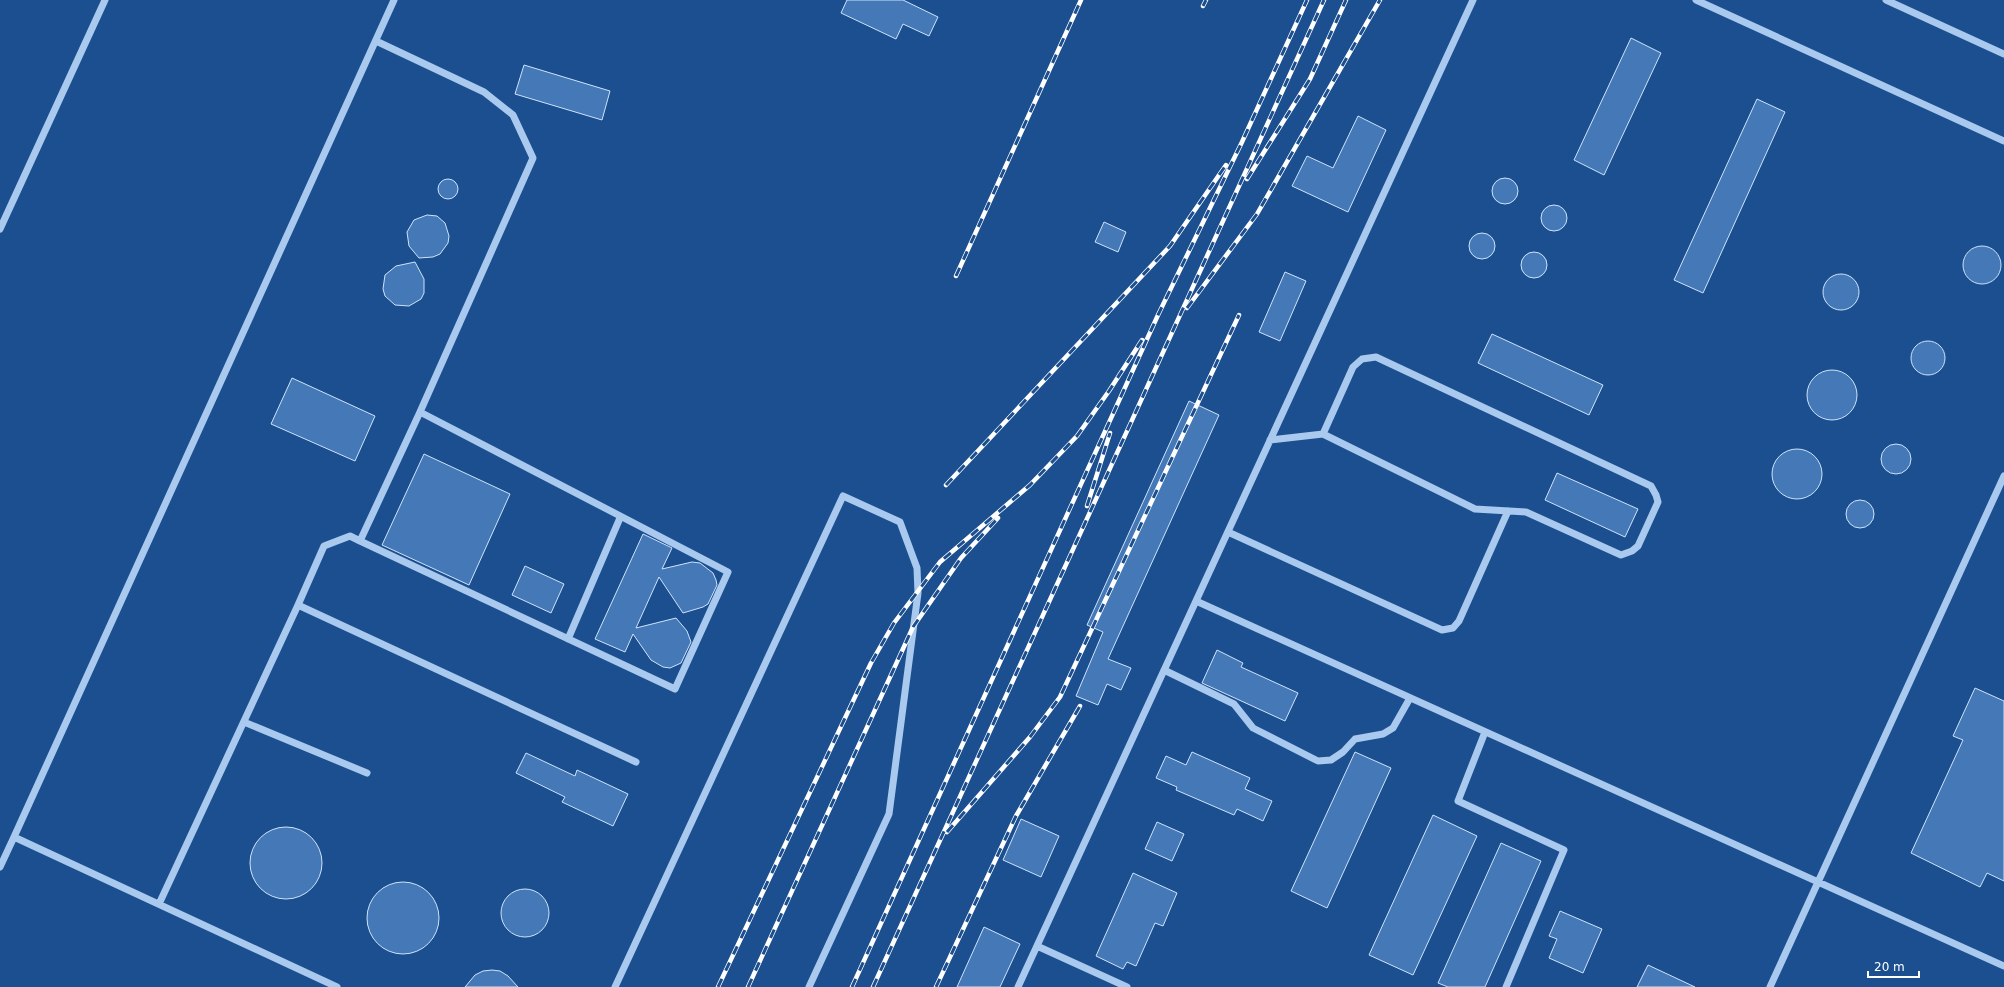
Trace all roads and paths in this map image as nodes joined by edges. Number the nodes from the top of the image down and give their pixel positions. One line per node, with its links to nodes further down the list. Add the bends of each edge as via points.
1 (105, 0): 9 (street)
2 (394, 0): 6 (street)
3 (1473, 0): 12 (street)
4 (1696, 0): 8 (street)
5 (1886, 0): 7 (street)
6 (376, 41): 10 (street, via 484,92 513,115 533,158); 27 (street)
7 (2004, 54)
8 (2004, 141)
9 (0, 229)
10 (420, 412): 15 (street); 17 (street)
11 (1323, 434): 12 (street); 14 (street, via 1475,509); 14 (street, via 1353,367 1362,360 1376,357 1651,486 1658,502 1638,546 1632,552 1621,554 1526,512)
12 (1270, 440): 16 (street)
13 (2004, 476): 29 (street)
14 (1508, 511): 16 (street, via 1459,621 1453,628 1442,630)
15 (620, 518): 20 (street); 20 (street, via 728,572 675,689)
16 (1228, 532): 18 (street)
17 (360, 541): 19 (street, via 350,536 324,546); 20 (street)
18 (1196, 601): 21 (street); 22 (street)
19 (298, 605): 23 (street); 25 (street)
20 (568, 639)
21 (1164, 670): 22 (street, via 1234,704 1253,728 1318,761 1331,760 1356,739 1382,734 1393,728); 31 (street)
22 (1410, 698): 24 (street)
23 (244, 722): 26 (street); 30 (street)
24 (1486, 732): 29 (street); 38 (street, via 1458,801 1564,850)
25 (636, 762)
26 (367, 773)
27 (14, 837): 28 (street); 30 (street)
28 (0, 867)
29 (1818, 882): 32 (street); 39 (street)
30 (159, 904): 33 (street)
31 (1037, 946): 36 (street); 37 (street)
32 (2004, 966)
33 (337, 987)
34 (615, 987): 35 (street, via 843,496 900,522 917,568 918,593 889,814)
35 (809, 987)
36 (1018, 987)
37 (1127, 987)
38 (1506, 987)
39 (1770, 987)

